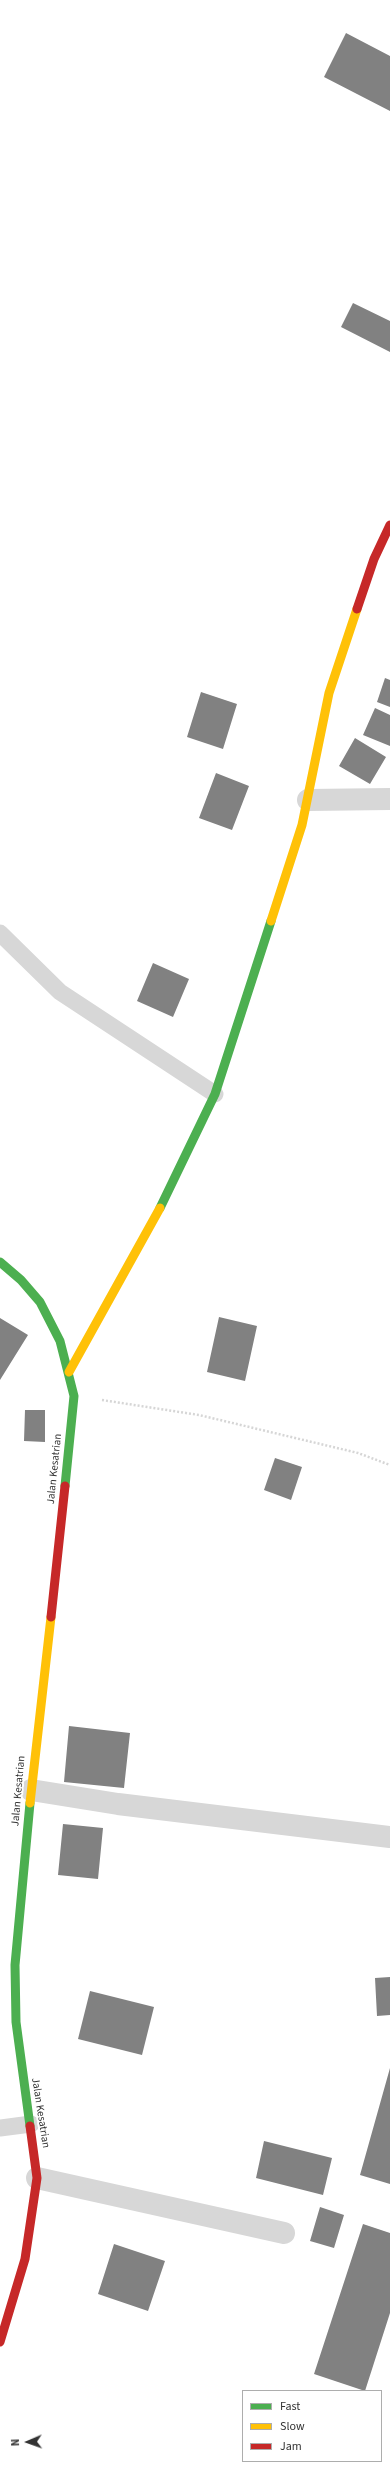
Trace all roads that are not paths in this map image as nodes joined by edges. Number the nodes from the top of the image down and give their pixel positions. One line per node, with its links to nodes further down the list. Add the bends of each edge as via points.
1 (390, 525): 3 (street, via 374,558 329,693)
2 (390, 799): 3 (street)
3 (308, 800): 5 (street)
4 (0, 933): 5 (lane, via 60,992)
5 (216, 1094): 7 (street, via 148,1232)
6 (0, 1262): 7 (street, Jalan Kesatrian, via 21,1280 40,1302 60,1341)
7 (69, 1372): 8 (street, Jalan Kesatrian, via 74,1396)
8 (31, 1790): 9 (street, via 118,1804); 10 (street, Jalan Kesatrian, via 15,1966 16,2022)
9 (390, 1837)
10 (31, 2124): 11 (lane); 12 (street, Jalan Kesatrian)
11 (0, 2128)
12 (37, 2178): 13 (street); 14 (street, Jalan Kesatrian, via 25,2259)
13 (284, 2233)
14 (0, 2342)

